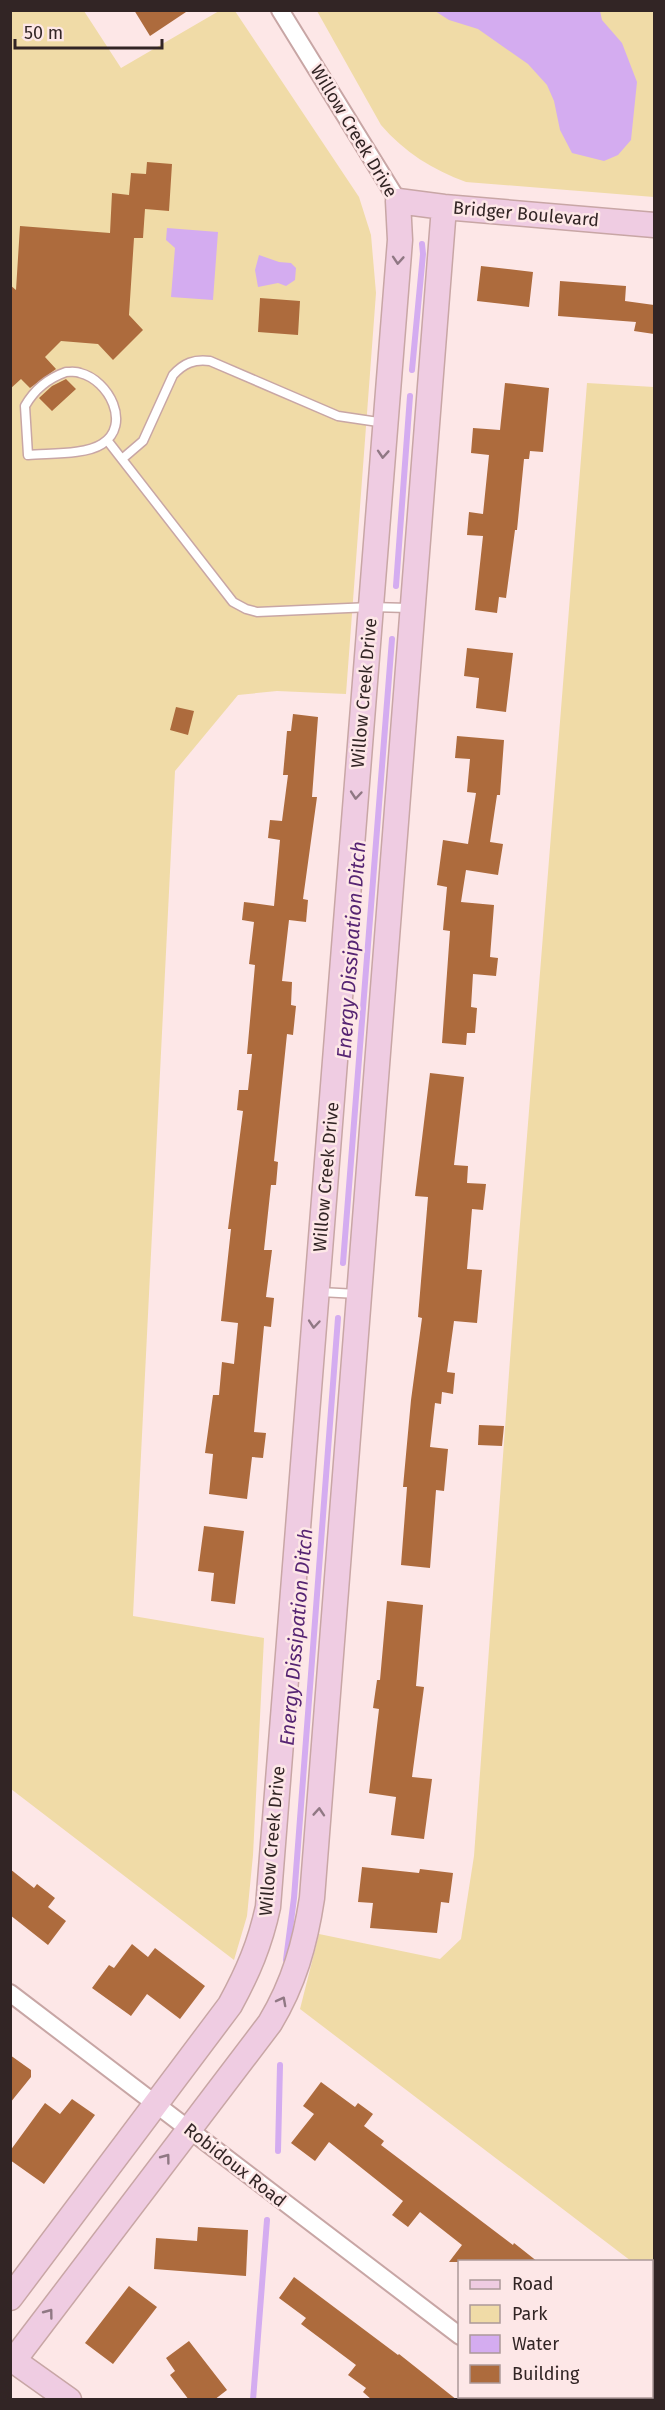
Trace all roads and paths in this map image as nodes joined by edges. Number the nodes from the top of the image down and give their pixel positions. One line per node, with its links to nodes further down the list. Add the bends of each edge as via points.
1 (280, 10): 2 (street, Willow Creek Drive)
2 (398, 201): 3 (street, Bridger Boulevard); 5 (street, Willow Creek Drive, one-way to 5, via 400,240)
3 (444, 207): 4 (street, Bridger Boulevard); 9 (street)
4 (654, 225)
5 (385, 423): 7 (lane, via 338,416 200,360 180,367 172,375 143,441); 8 (street, Willow Creek Drive, one-way to 8)
6 (107, 440): 6 (lane, via 116,421 112,401 91,377 79,372 57,375 39,388 25,406 28,455 88,450); 7 (lane)
7 (122, 459): 8 (lane, via 233,602 257,612)
8 (371, 607): 9 (lane); 10 (street, Willow Creek Drive, one-way to 10)
9 (413, 608): 11 (street)
10 (316, 1292): 11 (lane); 13 (street, Willow Creek Drive, one-way to 13, via 268,1907 262,1937 230,2005)
11 (359, 1294): 14 (street, one-way to 11, via 270,2023 294,1977 305,1940 312,1898)
12 (10, 1993): 13 (street, Robidoux Road)
13 (156, 2104): 14 (street, Robidoux Road); 15 (street, Willow Creek Drive)
14 (188, 2129): 16 (street, Robidoux Road); 17 (street, one-way to 14)
15 (10, 2298)
16 (458, 2335)
17 (12, 2359): 18 (street)
18 (69, 2400)

